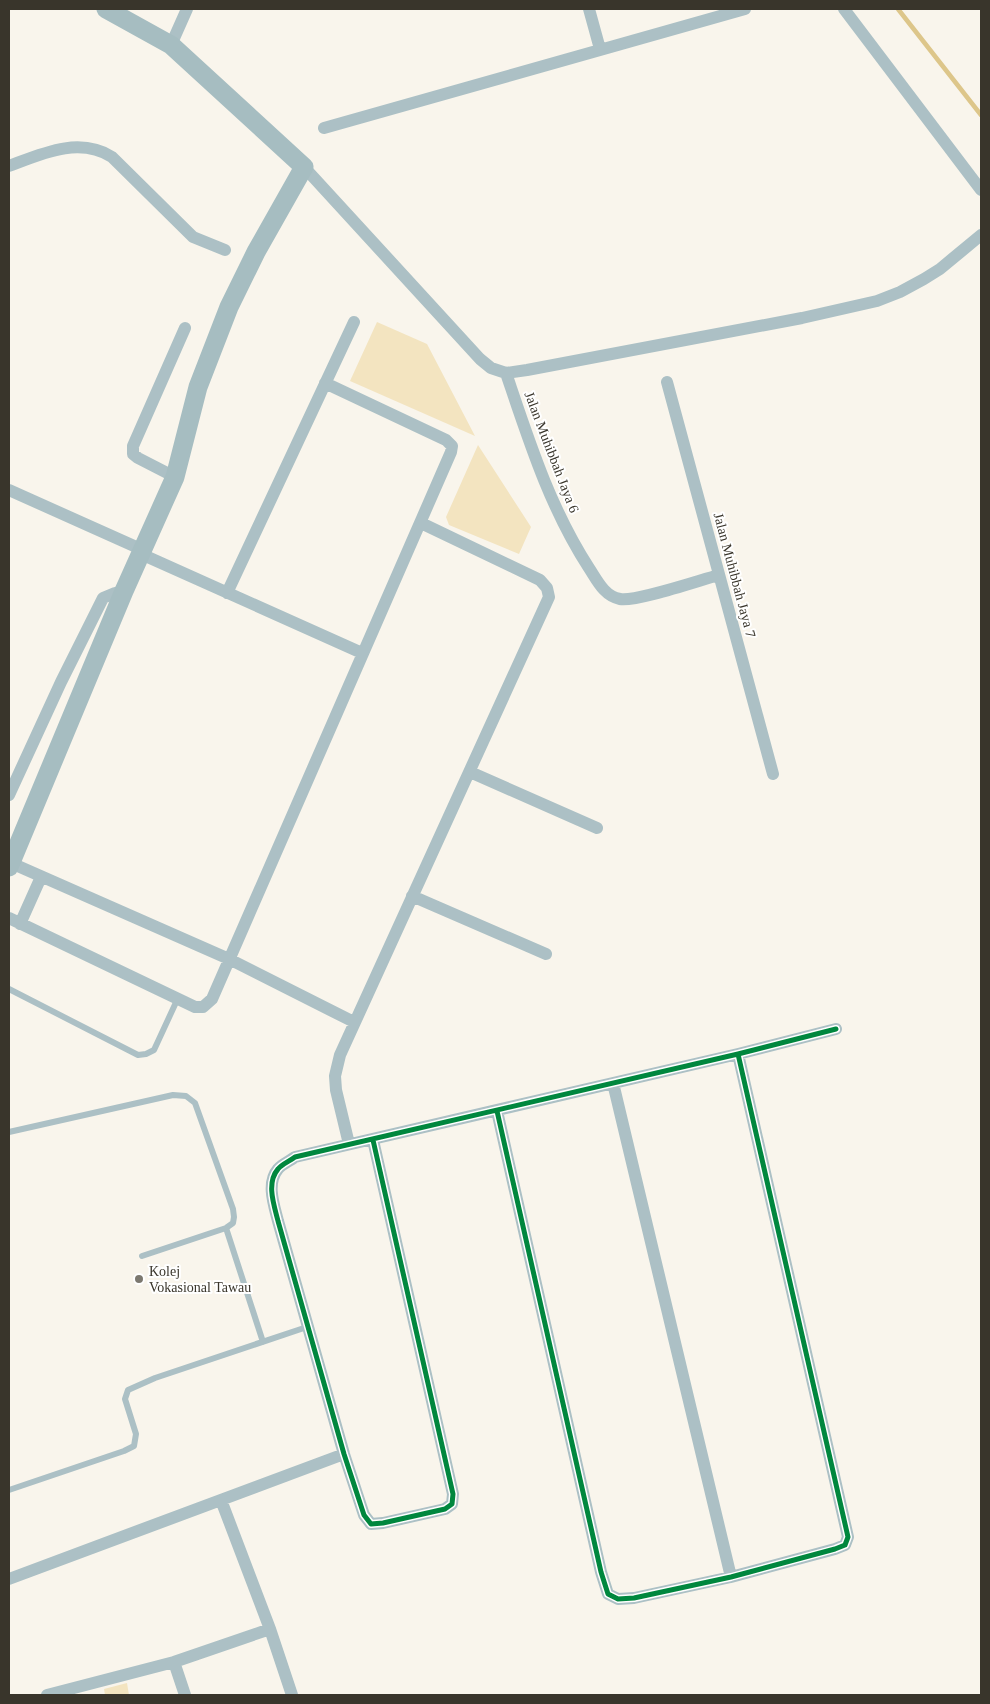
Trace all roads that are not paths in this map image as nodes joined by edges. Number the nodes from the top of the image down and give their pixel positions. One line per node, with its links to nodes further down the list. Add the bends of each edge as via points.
1 (106, 9): 6 (street)
2 (188, 9): 6 (street)
3 (589, 9): 7 (street)
4 (844, 9): 11 (street)
5 (736, 10): 7 (street)
6 (171, 45): 10 (street)
7 (600, 49): 8 (street)
8 (324, 128)
9 (9, 166): 13 (street, via 64,148 104,151 194,237)
10 (304, 167): 16 (street, via 480,359 491,368); 19 (street, via 228,308 198,387)
11 (981, 190)
12 (981, 235): 16 (street, via 924,279 877,300 802,318)
13 (225, 250)
14 (354, 322): 18 (street)
15 (186, 328): 19 (street, via 133,446 133,454 138,458)
16 (506, 373): 23 (street, Jalan Muhibbah Jaya 6, via 558,514 574,545 611,597 622,600 638,598)
17 (667, 382): 23 (street, Jalan Muhibbah Jaya 7)
18 (325, 383): 21 (street, via 446,440 452,446); 25 (street)
19 (175, 477): 22 (street)
20 (9, 490): 22 (street)
21 (421, 523): 26 (street); 27 (street, via 540,580 547,588 548,597)
22 (142, 552): 24 (street); 25 (street)
23 (719, 575): 28 (street, Jalan Muhibbah Jaya 7)
24 (124, 591): 29 (street, via 103,598); 31 (street)
25 (227, 593): 26 (street)
26 (362, 653): 36 (street)
27 (470, 772): 30 (street); 33 (street)
28 (773, 774)
29 (9, 795)
30 (597, 828)
31 (10, 865): 32 (street)
32 (41, 877): 34 (street); 36 (street)
33 (412, 896): 35 (street); 39 (street)
34 (15, 921): 38 (street)
35 (546, 954)
36 (230, 959): 38 (street, via 208,1004 195,1007); 39 (street)
37 (9, 989): 38 (lane, via 138,1055 154,1050)
38 (178, 998)
39 (354, 1022): 46 (street, via 335,1076)
40 (836, 1029): 41 (street)
41 (738, 1054): 42 (street); 54 (street, via 848,1537 845,1545 835,1549)
42 (612, 1083): 43 (street); 54 (street)
43 (497, 1110): 45 (street); 54 (street, via 608,1594 618,1599 634,1598)
44 (9, 1132): 47 (lane, via 174,1095 186,1096 195,1102 233,1209 233,1223)
45 (373, 1140): 46 (street); 51 (street, via 453,1494 452,1504 445,1509 371,1524 364,1515)
46 (349, 1144): 49 (street, via 295,1157 278,1168 272,1181 272,1198)
47 (226, 1228): 48 (lane); 50 (lane)
48 (142, 1256)
49 (307, 1328): 50 (lane); 51 (street)
50 (263, 1342): 52 (lane, via 128,1390 125,1399 136,1434 134,1446)
51 (344, 1454): 53 (street)
52 (9, 1490)
53 (222, 1500): 55 (street); 56 (street)
54 (731, 1577)
55 (9, 1579)
56 (270, 1629): 57 (street); 60 (street)
57 (174, 1662): 58 (street); 59 (street)
58 (47, 1695)
59 (185, 1695)
60 (292, 1695)

